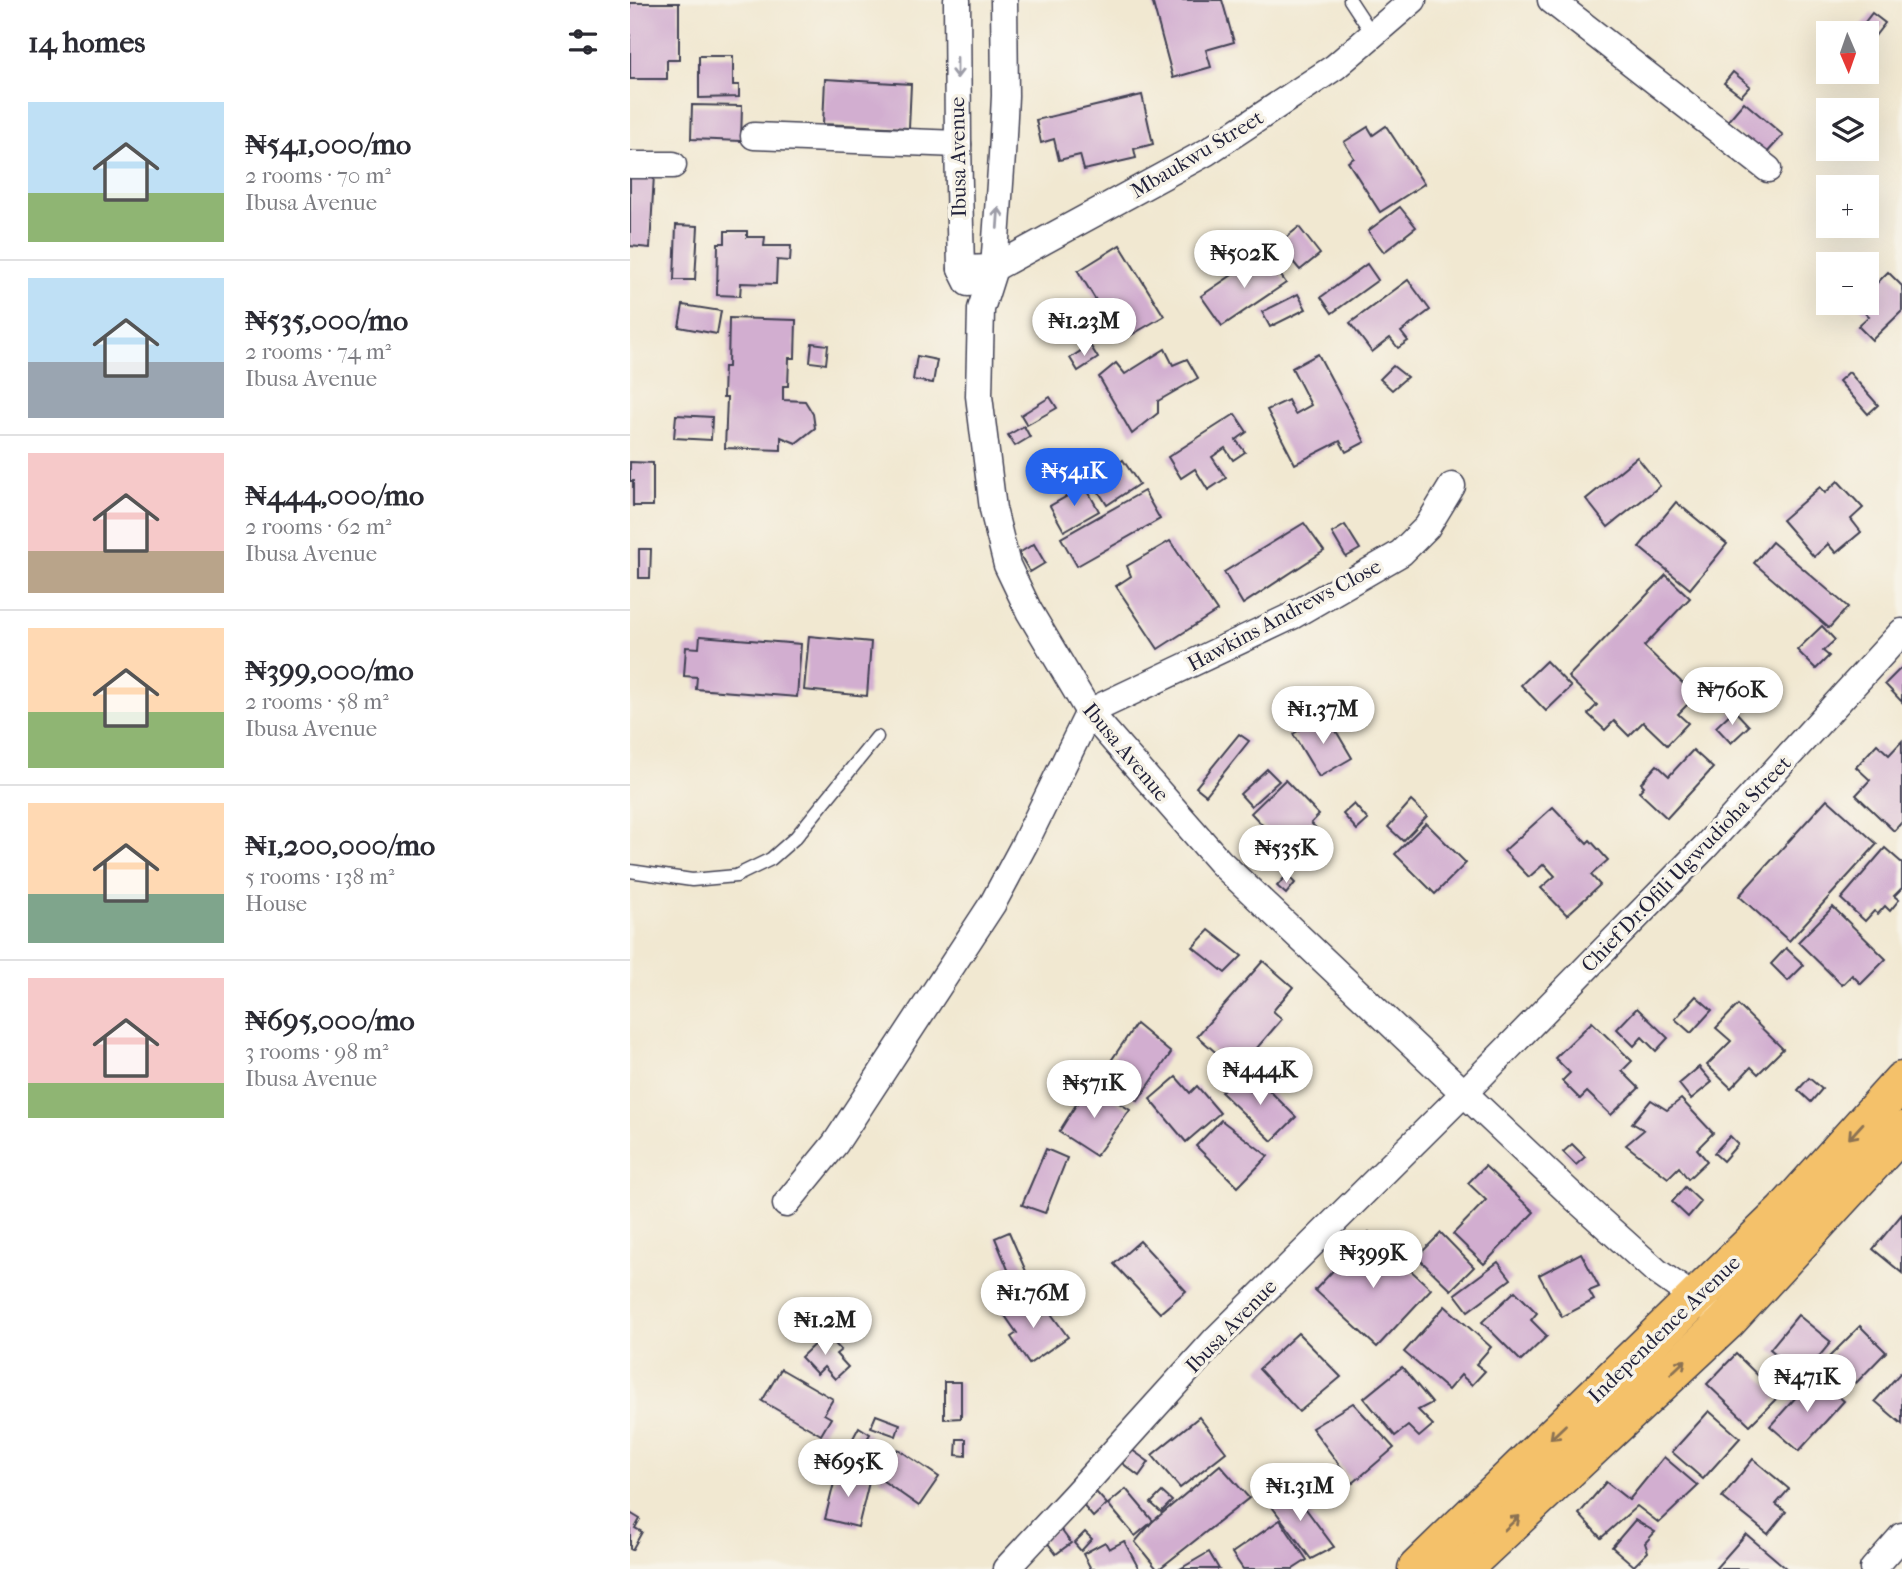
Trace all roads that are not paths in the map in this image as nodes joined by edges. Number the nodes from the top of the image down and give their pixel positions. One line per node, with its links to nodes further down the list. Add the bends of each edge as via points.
1 (957, 0): 8 (street, Ibusa Avenue, one-way to 8)
2 (1004, 0): 12 (street, Ibusa Avenue, one-way to 2, via 1005,96)
3 (1350, 0): 6 (lane)
4 (1413, 0): 6 (street, Mbaukwu Street)
5 (1551, 0): 11 (street)
6 (1373, 36): 12 (street, Mbaukwu Street, via 1335,67 1207,152)
7 (754, 136): 8 (street)
8 (958, 144): 13 (street, Ibusa Avenue)
9 (630, 165): 10 (street)
10 (673, 165)
11 (1768, 170)
12 (994, 268): 13 (street, Mbaukwu Street); 14 (street, Ibusa Avenue)
13 (961, 269): 14 (street, Ibusa Avenue)
14 (981, 309): 17 (street, Ibusa Avenue, via 979,396 993,509 1007,565)
15 (1452, 486): 17 (street, Hawkins Andrews Close, via 1427,527 1401,553 1292,616)
16 (1902, 632): 21 (street, Chief Dr.Ofili Ugwudioha Street, via 1705,847)
17 (1089, 712): 21 (street, Ibusa Avenue, via 1220,862); 23 (street, via 993,903 835,1144)
18 (877, 737): 19 (lane, via 796,837 771,859 736,876 692,880)
19 (630, 871)
20 (1902, 1081): 24 (main road, Independence Avenue, one-way to 24, via 1784,1212)
21 (1465, 1092): 24 (street, Ibusa Avenue, via 1656,1271); 27 (street, Ibusa Avenue, via 1216,1339)
22 (1902, 1130): 25 (main road, Independence Avenue)
23 (786, 1204)
24 (1695, 1299): 25 (street, Ibusa Avenue); 28 (main road, Independence Avenue, one-way to 28)
25 (1726, 1322): 29 (main road, Independence Avenue, one-way to 25)
26 (1902, 1536): 30 (street)
27 (1006, 1569)
28 (1417, 1569)
29 (1462, 1569)
30 (1873, 1569)

